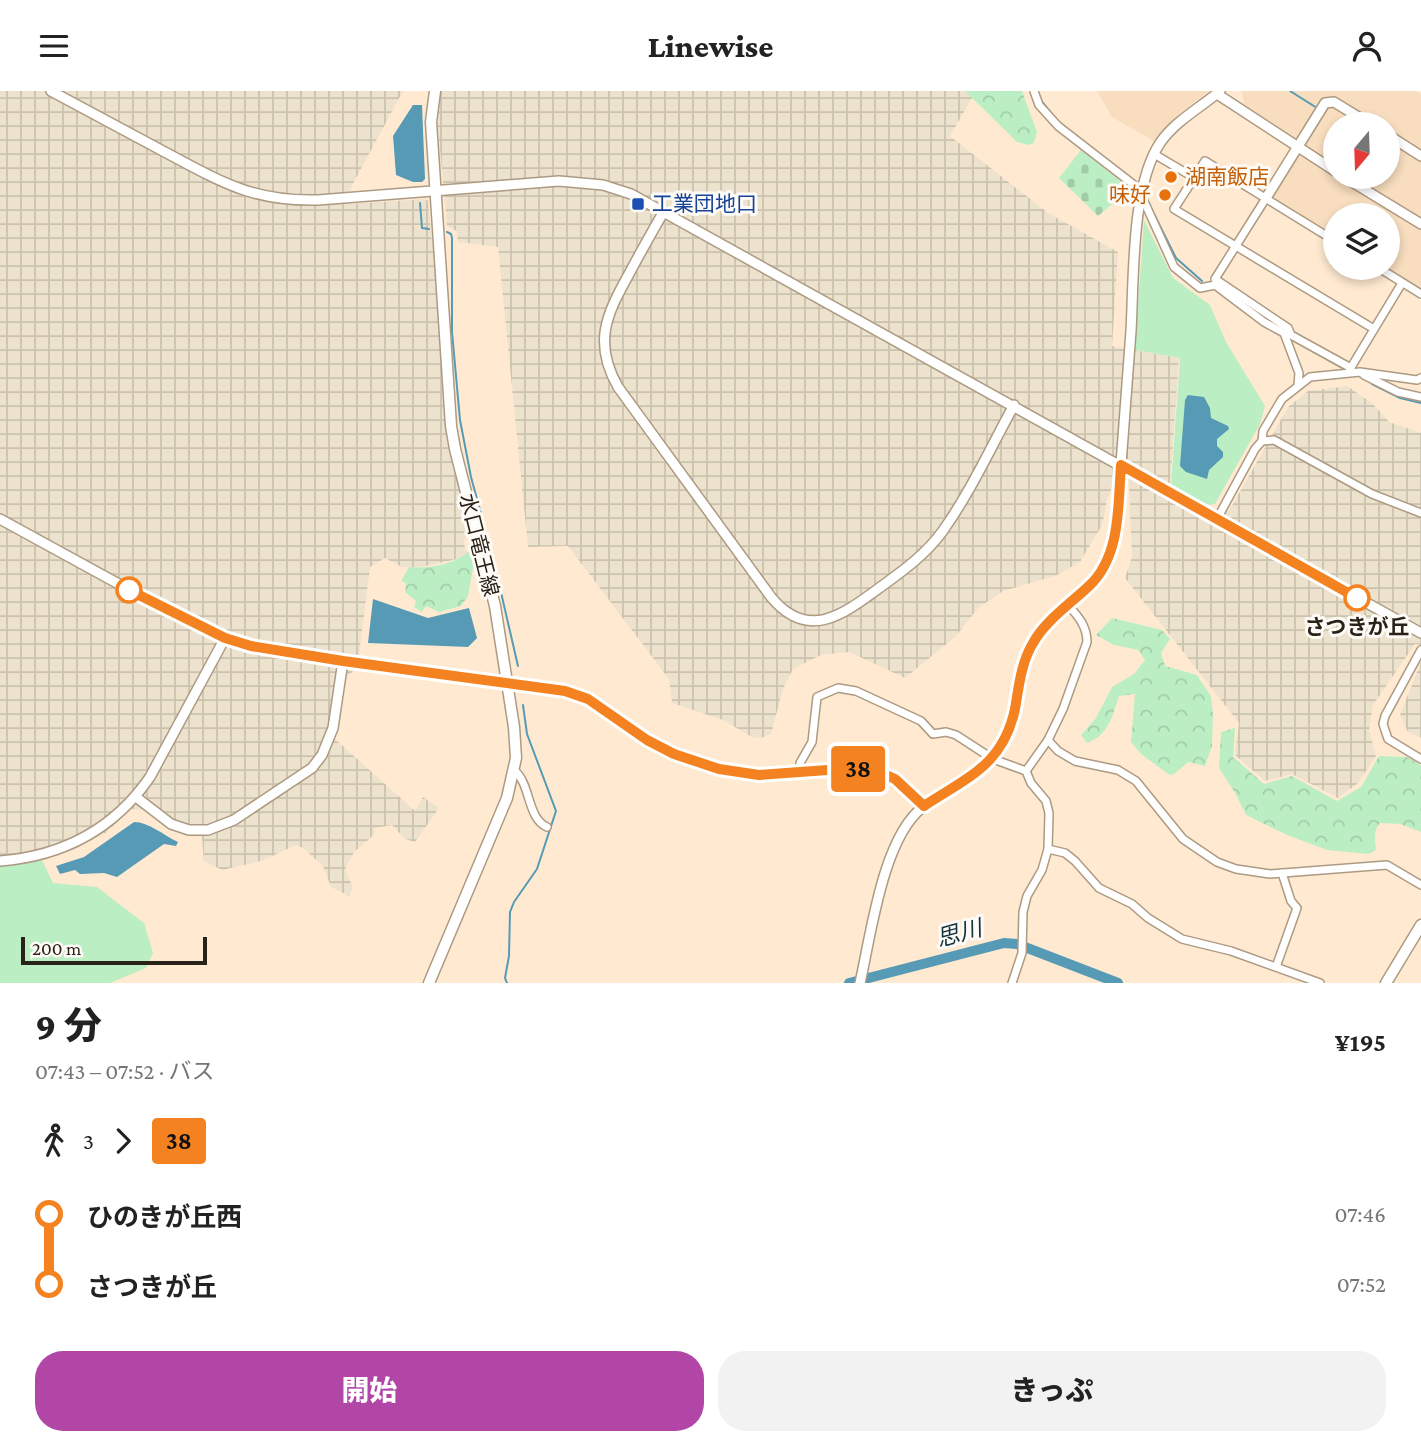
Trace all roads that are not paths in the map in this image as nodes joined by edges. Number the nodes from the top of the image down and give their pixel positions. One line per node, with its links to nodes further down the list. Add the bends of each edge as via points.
1 (51, 91): 13 (street, via 218,181 259,196 295,201)
2 (435, 91): 13 (main road, 水口竜王線, via 431,122)
3 (1034, 91): 14 (street, via 1039,105 1058,126 1124,176)
4 (1218, 92): 7 (street); 8 (street, via 1168,133)
5 (1350, 112): 7 (street, via 1328,101)
6 (1400, 143): 9 (street)
7 (1297, 148): 10 (street); 15 (street)
8 (1154, 154): 11 (street); 14 (street)
9 (1421, 156)
10 (1323, 164)
11 (1193, 177): 15 (street, via 1205,161); 19 (street, via 1174,209)
12 (1364, 189): 17 (street)
13 (437, 191): 16 (street, via 577,181 614,188); 41 (main road, 水口竜王線, via 454,449 495,606)
14 (1141, 195): 23 (street, via 1174,267 1200,288 1214,285 1264,322); 32 (street)
15 (1266, 198): 18 (street); 19 (street)
16 (664, 211): 30 (street); 30 (street, via 609,312 605,357 626,399 771,597 792,616 813,621 841,615 914,562 951,519)
17 (1421, 224)
18 (1323, 234)
19 (1236, 247): 23 (street, via 1215,279); 24 (street)
20 (1397, 280): 21 (street)
21 (1402, 283): 22 (street); 24 (street)
22 (1421, 294)
23 (1282, 328): 25 (street); 28 (street, via 1299,373)
24 (1374, 329): 25 (street)
25 (1350, 370): 26 (street); 28 (street, via 1310,377)
26 (1362, 372): 27 (street); 29 (street, via 1398,392)
27 (1421, 378)
28 (1298, 385): 31 (street, via 1277,405)
29 (1421, 397)
30 (1014, 405): 32 (street)
31 (1262, 441): 33 (street, via 1274,440 1372,494); 35 (street)
32 (1121, 465): 35 (street); 36 (street, via 1115,535 1106,564)
33 (1421, 513)
34 (0, 519): 38 (street)
35 (1217, 519): 37 (street)
36 (1068, 605): 42 (street, via 1080,619 1087,642); 43 (street, via 1027,653 1009,730)
37 (1421, 633)
38 (225, 638): 40 (street); 48 (street)
39 (1421, 650): 44 (street, via 1383,724 1388,739)
40 (343, 661): 41 (street); 48 (street, via 333,728 322,755 312,768 234,820 208,830 190,830 171,824)
41 (508, 682): 45 (main road, 水口竜王線, via 517,749); 47 (street, via 588,699 647,740 719,769 759,775)
42 (1048, 740): 46 (street); 53 (street, via 1075,761 1118,770 1136,781 1177,834 1217,862 1236,869)
43 (993, 759): 46 (street); 47 (street, via 956,735 933,734 907,714 856,691 838,688 817,697 811,742); 49 (street)
44 (1421, 759)
45 (515, 771): 50 (street, via 535,815); 57 (main road, 水口竜王線)
46 (1026, 771): 51 (street, via 1046,801)
47 (800, 773): 49 (street, via 875,770 895,779)
48 (136, 797): 52 (street, via 76,843 25,859)
49 (924, 806): 58 (street, via 900,832 891,853)
50 (547, 827)
51 (1048, 849): 56 (street, via 1065,853 1099,888 1132,904 1182,939); 59 (street, via 1027,896 1022,953)
52 (0, 860)
53 (1282, 873): 54 (street, via 1387,865); 56 (street, via 1297,908)
54 (1421, 885)
55 (1421, 925): 61 (main road)
56 (1276, 967): 60 (street)
57 (429, 983)
58 (860, 983)
59 (1012, 983)
60 (1320, 983)
61 (1386, 983)

